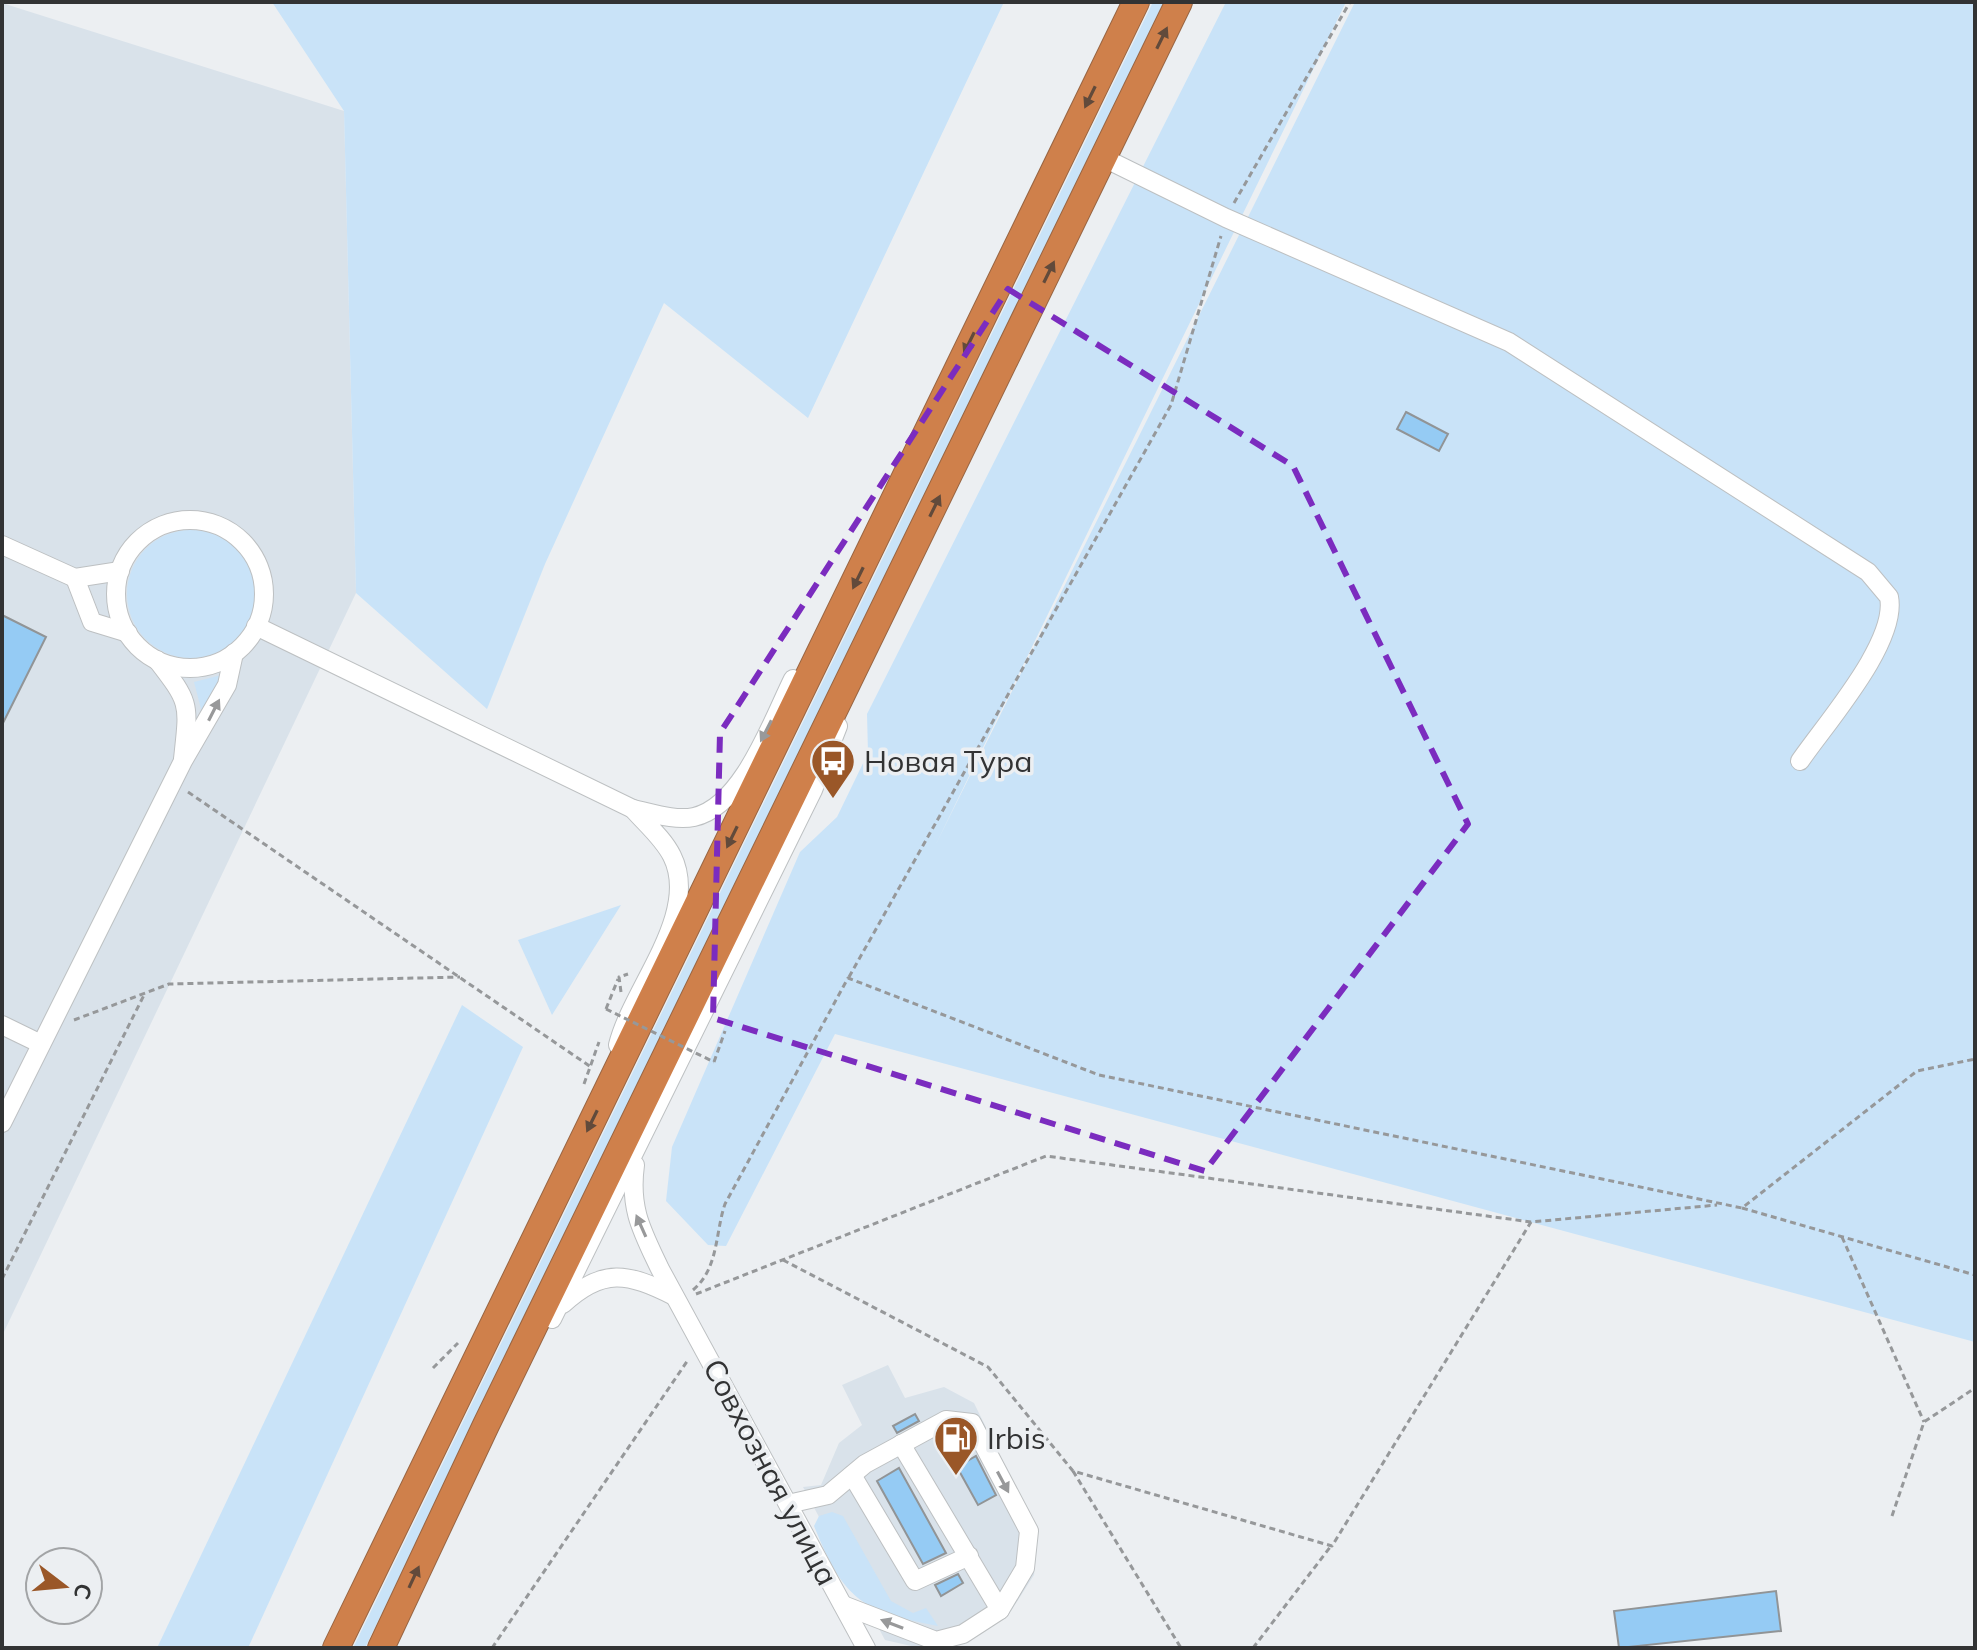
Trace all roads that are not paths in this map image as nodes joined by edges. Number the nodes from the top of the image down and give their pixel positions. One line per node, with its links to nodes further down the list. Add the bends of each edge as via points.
1 (1136, 2): 9 (highway, one-way to 9)
2 (1179, 2): 3 (highway, one-way to 2)
3 (1104, 158): 12 (highway, one-way to 3); 14 (street, via 1226,218 1509,342 1868,572 1889,597 1889,623 1879,646)
4 (2, 545): 6 (street)
5 (120, 571): 6 (street); 7 (street, via 137,541 159,527 183,520 217,525 245,544 261,574 263,606); 8 (street, via 117,605)
6 (75, 578): 8 (street, via 92,622)
7 (256, 626): 10 (street); 15 (street)
8 (128, 633): 11 (street)
9 (825, 646): 15 (street, one-way to 15, via 797,671 730,797 695,817); 18 (highway, one-way to 18)
10 (234, 653): 11 (street, via 196,667); 13 (street, one-way to 10, via 227,685)
11 (157, 660): 13 (street, via 184,695 188,717)
12 (852, 677): 21 (street, via 813,790); 24 (highway)
13 (183, 761): 17 (street)
14 (1800, 761)
15 (633, 809): 18 (street, via 673,857 679,900)
16 (2, 1025): 17 (street)
17 (45, 1037): 19 (street)
18 (603, 1072): 31 (highway, one-way to 31)
19 (10, 1085): 20 (street)
20 (2, 1123)
21 (637, 1149): 22 (street, Совхозная улица, one-way to 21, via 635,1216); 23 (street)
22 (675, 1299): 23 (street, via 647,1283 612,1276 577,1292); 27 (street, Совхозная улица)
23 (555, 1312): 24 (street, via 520,1383)
24 (486, 1425): 32 (highway, one-way to 24)
25 (901, 1444): 26 (street); 28 (street); 30 (street, one-way to 30, via 946,1420 972,1423 1029,1531 1025,1568)
26 (852, 1475): 27 (street, via 828,1495); 28 (street, via 915,1581)
27 (788, 1504): 29 (street, Совхозная улица)
28 (969, 1556): 30 (street)
29 (843, 1605): 30 (street, one-way to 29, via 963,1634 936,1641); 33 (street, Совхозная улица)
30 (1000, 1610)
31 (336, 1648)
32 (381, 1648)
33 (866, 1648)

